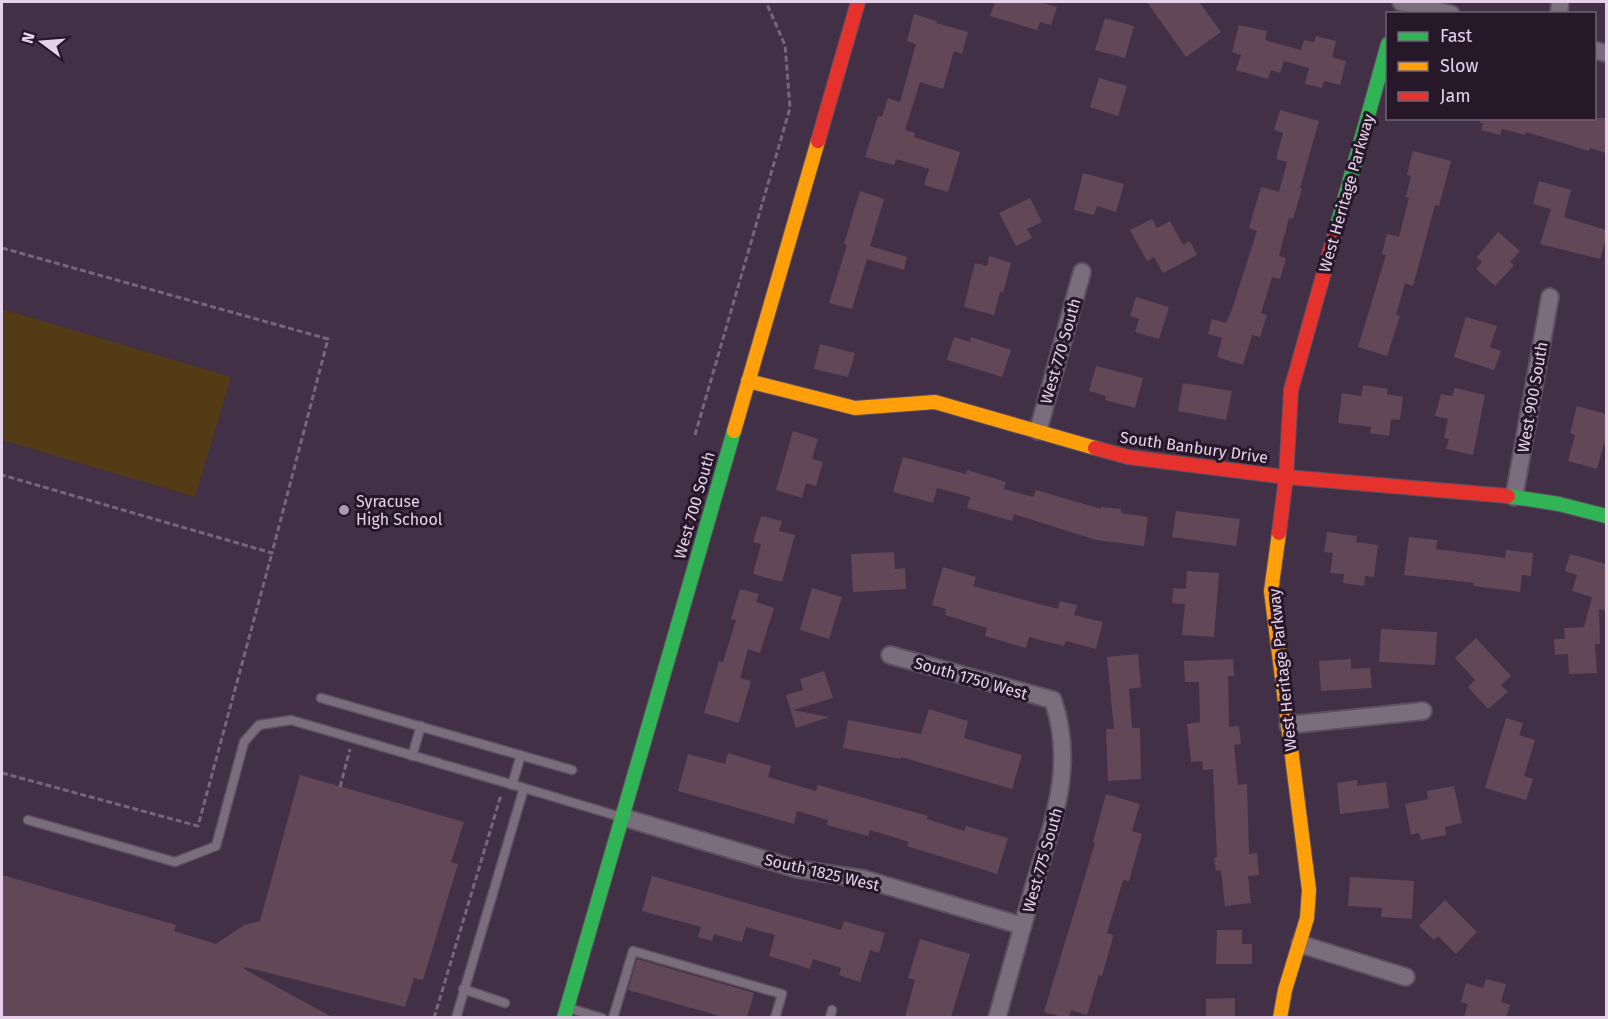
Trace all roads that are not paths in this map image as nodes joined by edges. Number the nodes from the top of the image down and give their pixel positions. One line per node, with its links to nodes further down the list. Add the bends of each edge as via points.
1 (858, 2): 7 (street, West 700 South)
2 (1400, 2): 3 (street)
3 (1442, 12)
4 (1386, 51): 9 (street, West Heritage Parkway, via 1291,390)
5 (1082, 272): 8 (street, West 770 South)
6 (1550, 297): 10 (street, West 900 South)
7 (748, 381): 8 (street, South Banbury Drive, via 855,408 935,402); 23 (street, West 700 South)
8 (1038, 431): 9 (street, South Banbury Drive, via 1128,457)
9 (1286, 477): 10 (street, South Banbury Drive); 16 (street, West Heritage Parkway, via 1271,591)
10 (1514, 497): 11 (street, South Banbury Drive)
11 (1606, 516)
12 (890, 655): 14 (street, South 1750 West)
13 (321, 698): 17 (lane)
14 (1053, 700): 25 (street, West 775 South, via 1063,739 1061,794)
15 (1423, 711): 16 (street)
16 (1288, 725): 26 (street, West Heritage Parkway, via 1309,890)
17 (421, 726): 18 (lane); 19 (lane)
18 (521, 755): 20 (lane); 21 (lane)
19 (412, 756): 21 (lane); 24 (lane, via 291,720 259,725 244,742 216,846 175,862)
20 (572, 770)
21 (512, 785): 22 (lane)
22 (524, 788): 23 (lane); 28 (lane)
23 (622, 817): 25 (street, South 1825 West, via 797,869 864,879); 30 (street, West 700 South)
24 (28, 820)
25 (1023, 926): 35 (street, West 775 South)
26 (1300, 944): 27 (street); 36 (street, West Heritage Parkway)
27 (1406, 977)
28 (463, 989): 29 (lane); 31 (lane)
29 (505, 1003)
30 (566, 1012): 32 (lane)
31 (456, 1017)
32 (602, 1017)
33 (613, 1017): 34 (lane, via 633,951 782,994)
34 (775, 1017)
35 (997, 1017)
36 (1280, 1017)

